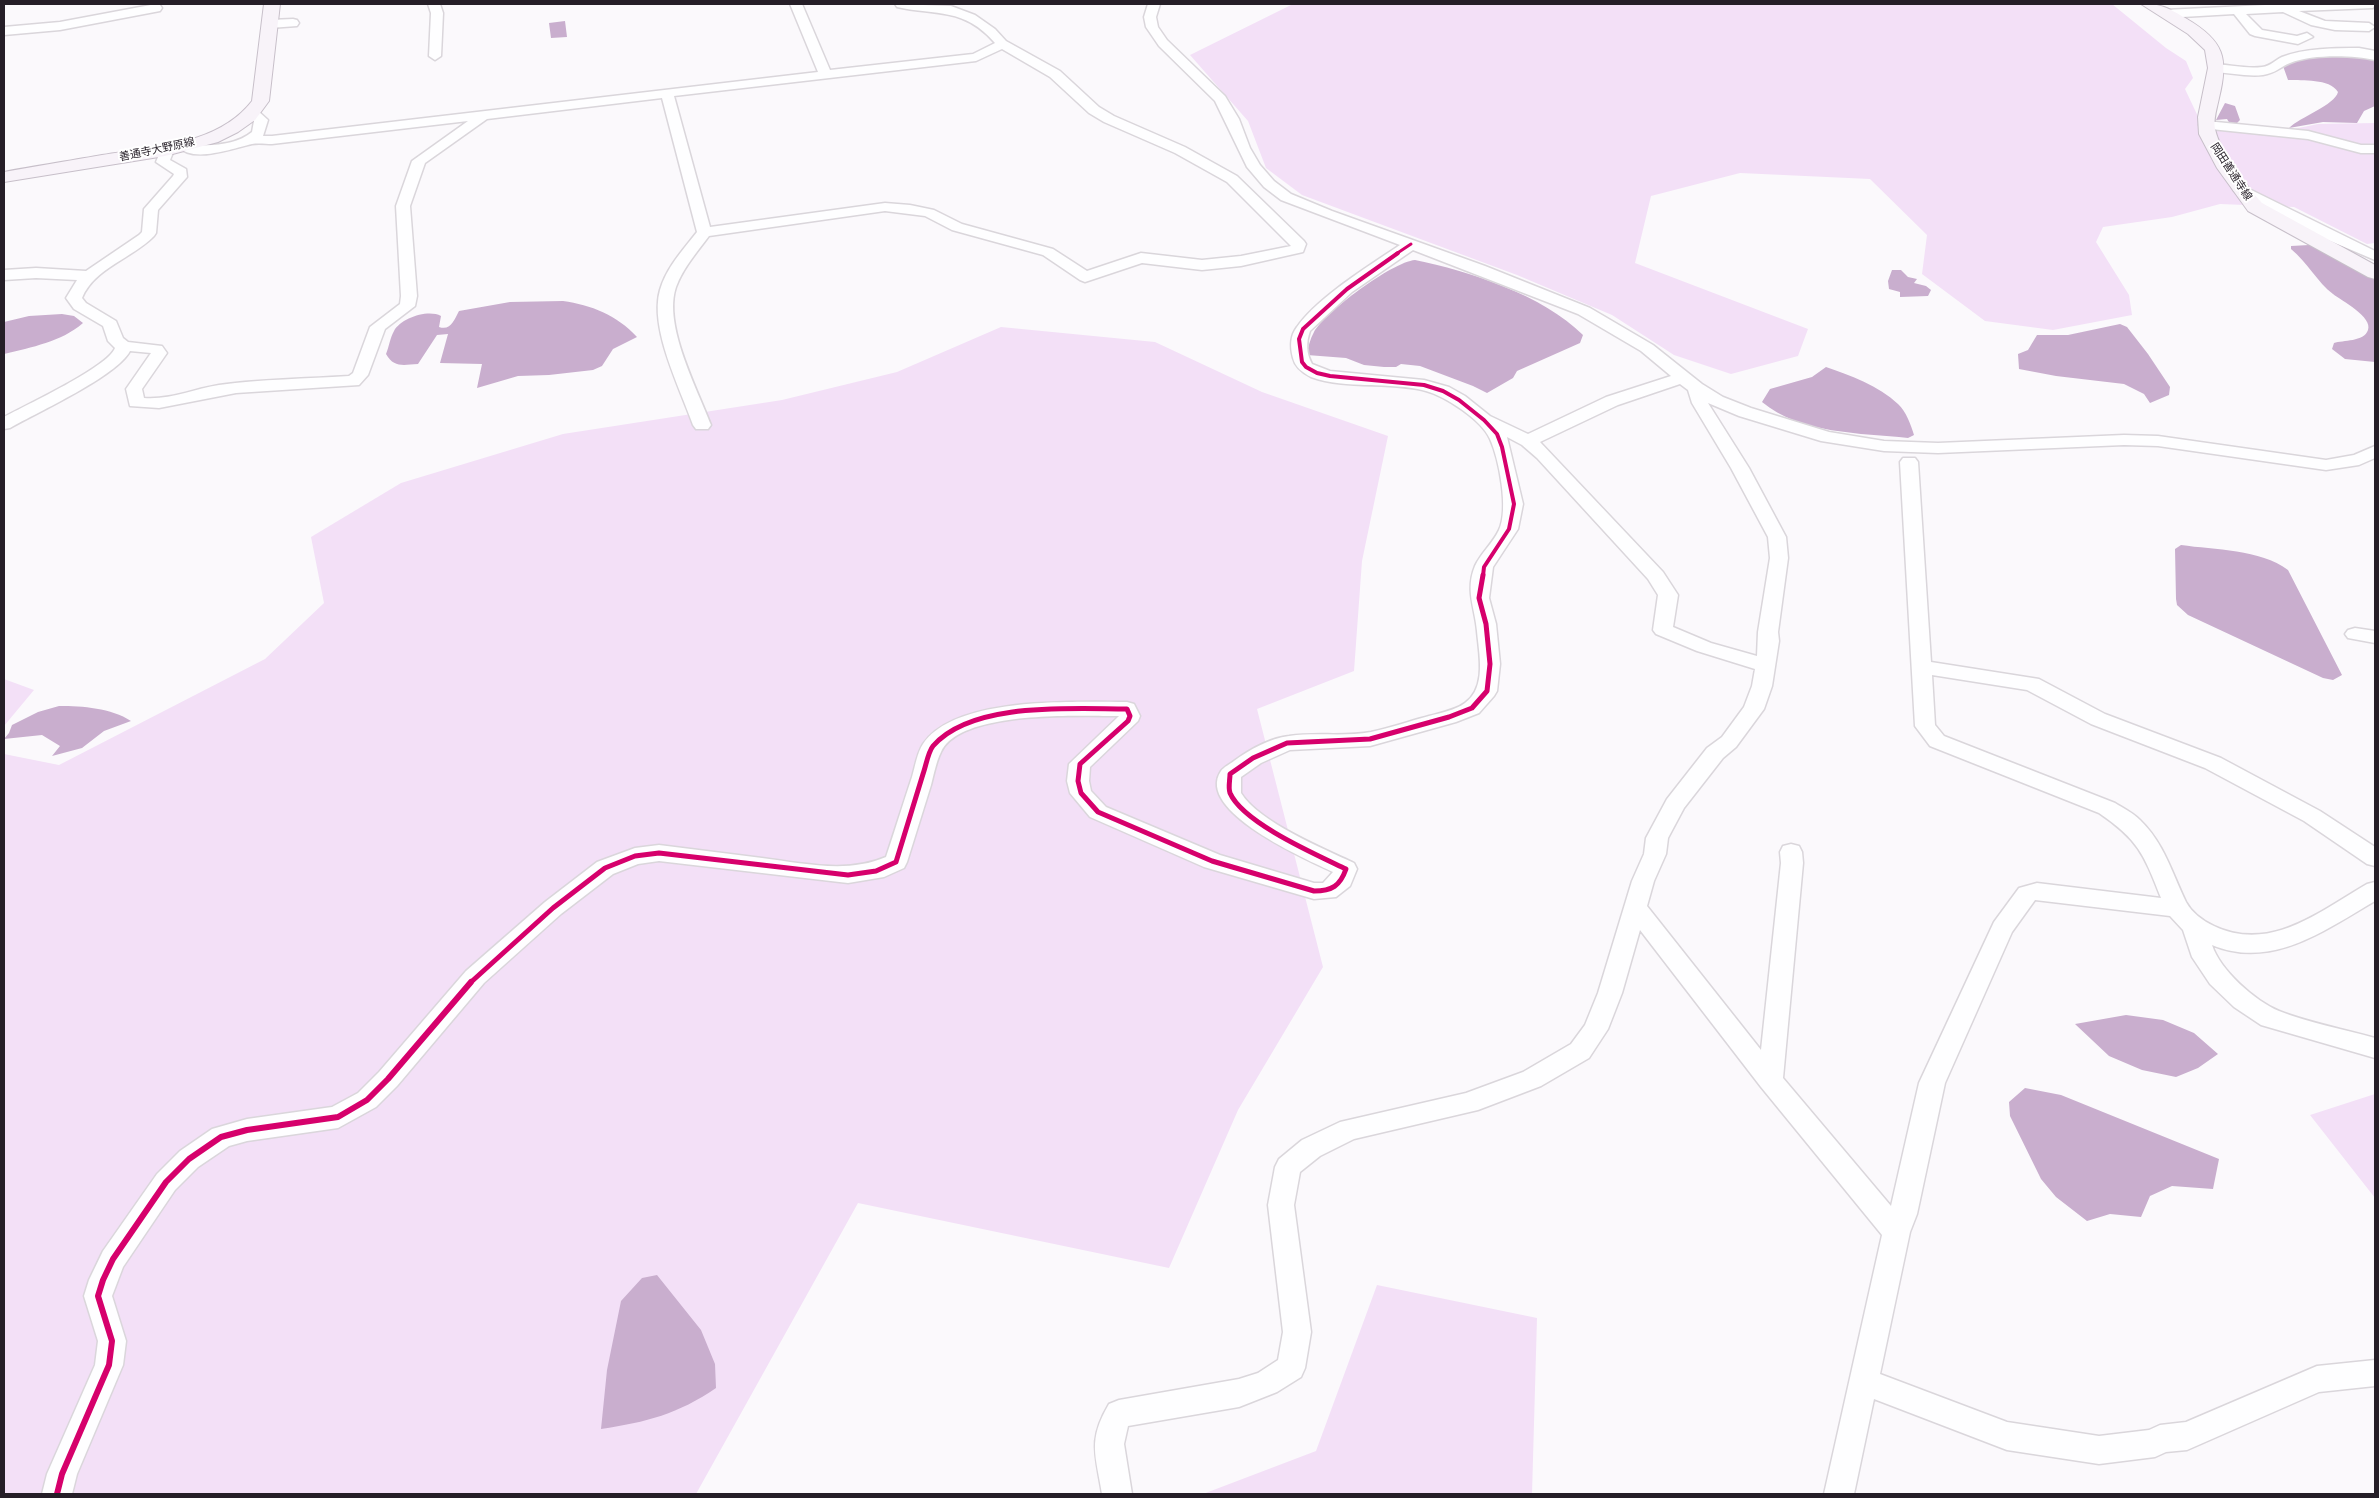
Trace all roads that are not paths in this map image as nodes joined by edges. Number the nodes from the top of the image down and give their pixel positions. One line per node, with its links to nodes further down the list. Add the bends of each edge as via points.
1 (150, 4): 16 (street, via 156,8 60,26)
2 (272, 4): 14 (main road)
3 (434, 4): 19 (street, via 437,12)
4 (796, 4): 24 (street)
5 (902, 4): 18 (street, via 957,9 972,16)
6 (1154, 4): 22 (street, via 1150,17 1152,27)
7 (2149, 4): 12 (main road)
8 (2372, 4): 10 (street)
9 (2282, 6): 10 (street); 11 (street); 15 (street, via 2301,18 2326,26)
10 (2335, 6): 15 (street)
11 (2238, 11): 12 (street); 17 (street, via 2259,34 2298,40)
12 (2165, 14): 23 (main road, via 2204,38 2213,50)
13 (293, 23): 14 (street)
14 (270, 24): 26 (main road, via 260,100)
15 (2372, 29)
16 (4, 31)
17 (2307, 37)
18 (1002, 44): 24 (street, via 976,57); 34 (street, via 1055,74 1094,110 1109,119 1180,150)
19 (435, 56)
20 (2375, 56): 23 (street, via 2344,52 2296,57 2266,71)
21 (1168, 64): 22 (street)
22 (1187, 67): 35 (street, via 1220,99 1232,118 1243,148)
23 (2216, 68): 28 (main road)
24 (825, 74): 25 (street)
25 (667, 94): 27 (street); 37 (street)
26 (252, 113): 29 (street, via 261,120 258,134); 30 (main road, 善通寺大野原線, via 221,134)
27 (485, 115): 29 (street); 43 (street, via 419,161 403,206 407,306 378,327 360,375 353,381 217,390 169,403 136,402 134,389 159,353)
28 (2206, 125): 31 (street, via 2308,135 2361,149); 36 (main road, 岡田善通寺線, via 2208,137)
29 (250, 140): 30 (street, via 228,147 200,150)
30 (185, 146): 32 (main road, 善通寺大野原線)
31 (2375, 149)
32 (167, 150): 33 (main road, 善通寺大野原線); 42 (street, via 163,162 181,172 180,177 151,209 148,233 140,242)
33 (4, 178)
34 (1232, 179): 35 (street); 37 (street, via 1298,244 1298,249 1241,261 1202,264 1141,258 1084,277 1048,252 957,227 929,213 910,209 884,208)
35 (1269, 184): 38 (street, via 1286,197)
36 (2239, 188): 39 (street, via 2333,238); 40 (main road, 岡田善通寺線, via 2254,207)
37 (704, 232): 47 (street, via 667,285 664,301 667,332)
38 (1411, 244): 44 (street, via 1584,311 1647,348); 45 (street, via 1347,289 1303,329 1299,339 1302,362 1311,370 1330,376 1424,385 1443,391)
39 (2375, 256)
40 (2375, 273)
41 (4, 275): 42 (street)
42 (89, 276): 43 (street, via 74,298 80,306 110,324 116,341)
43 (124, 346): 46 (street, via 113,364)
44 (1690, 383): 48 (street, via 1612,401); 49 (street, via 1717,401 1745,412 1827,437 1884,446 1938,448 2158,441 2326,465 2359,460); 53 (street, via 1777,537 1779,558)
45 (1484, 420): 48 (street); 66 (street, via 1497,434 1502,447 1514,504 1509,529 1484,567 1480,598 1490,664 1487,691 1472,708 1449,717 1370,738 1287,744 1253,758 1230,774 1230,792 1237,805 1298,846 1346,869 1342,880 1328,891 1314,892 1212,861 1098,812 1081,793 1078,782 1080,764 1128,721 1127,710 1011,712 984,718 949,732 932,747 896,862 876,871 848,875 818,873 659,853 635,856 605,868 553,908 475,977 367,1100 338,1117 247,1130 221,1137 189,1159 166,1182 113,1259 103,1280 98,1296 112,1341 109,1365 62,1474)
46 (4, 424)
47 (702, 425)
48 (1528, 441): 53 (street, via 1656,576 1668,595 1663,630 1704,647)
49 (2375, 451)
50 (1909, 462): 54 (street)
51 (2355, 634): 52 (street)
52 (2375, 637)
53 (1765, 665): 58 (street, via 1754,709 1675,804 1657,838)
54 (1922, 667): 56 (street, via 2032,684 2098,719 2213,763 2312,816); 59 (street, via 1925,726 1937,741 2107,808 2131,824 2159,863)
55 (1791, 852): 62 (street)
56 (2375, 858)
57 (2375, 890): 60 (street, via 2296,936 2268,943 2222,940)
58 (1635, 907): 62 (street); 67 (street, via 1610,993 1596,1029 1580,1051 1532,1079 1468,1103 1350,1130 1311,1148 1288,1167 1281,1205 1297,1332 1290,1368 1267,1383 1240,1393 1119,1414 1110,1427 1108,1448)
59 (2177, 908): 60 (street); 63 (street, via 2038,891 2027,894 2002,928 1932,1083 1903,1214)
60 (2193, 926): 61 (street, via 2204,957 2219,978 2243,1000 2270,1018)
61 (2375, 1048)
62 (1770, 1080): 63 (street)
63 (1896, 1232): 65 (street)
64 (2375, 1373): 65 (street, via 2317,1379 2187,1436 2099,1450 2007,1436)
65 (1864, 1381): 68 (street)
66 (57, 1494)
67 (1117, 1494)
68 (1838, 1494)

